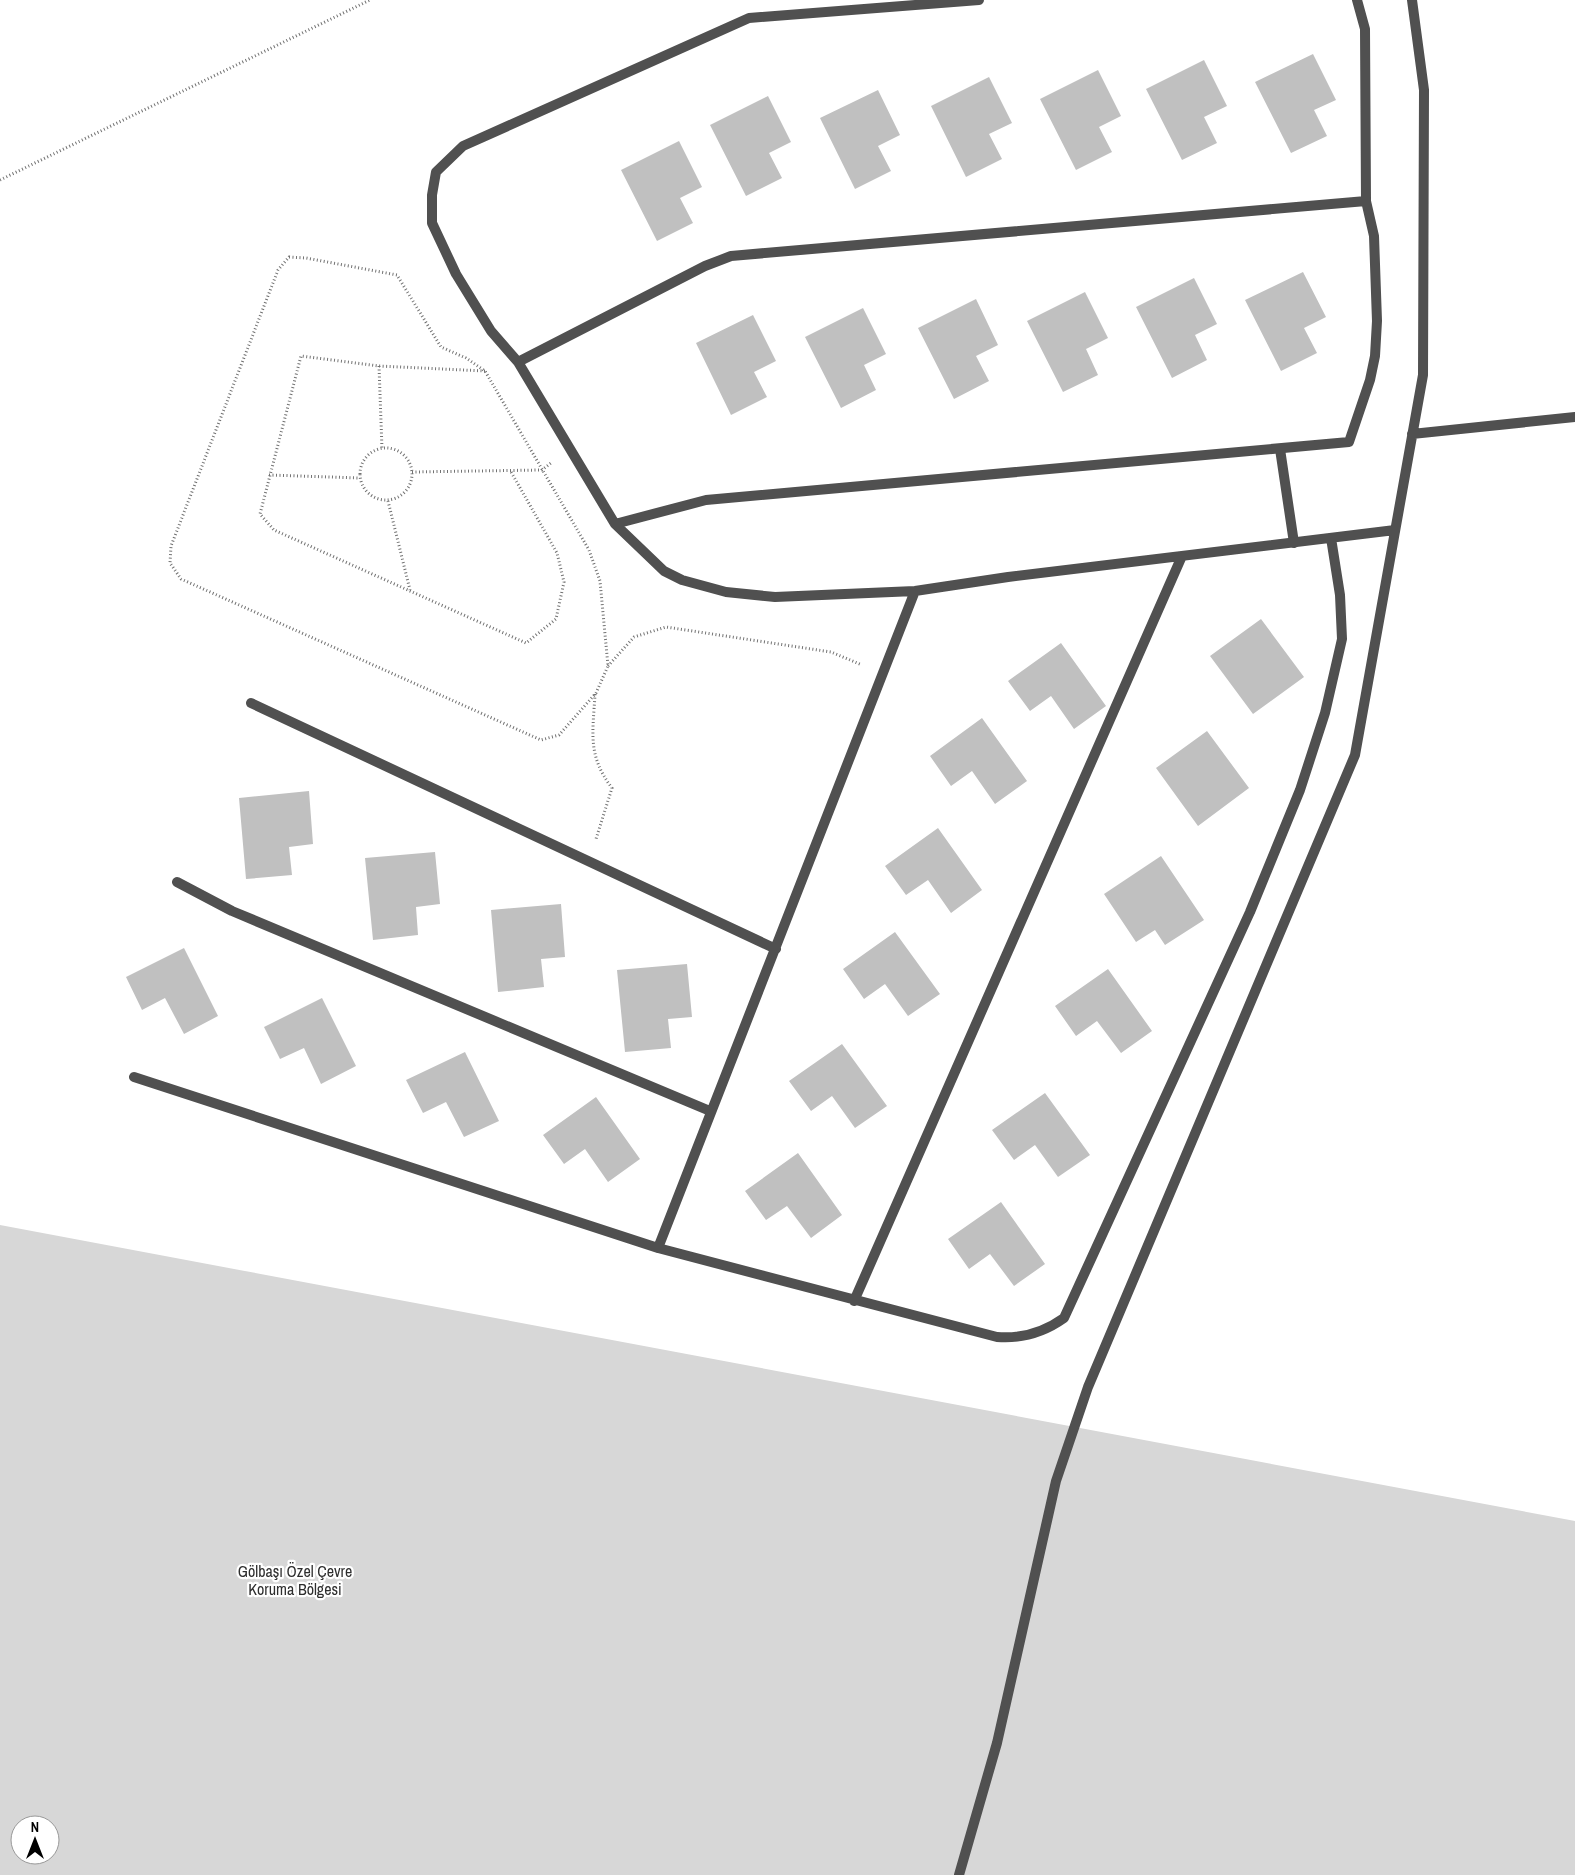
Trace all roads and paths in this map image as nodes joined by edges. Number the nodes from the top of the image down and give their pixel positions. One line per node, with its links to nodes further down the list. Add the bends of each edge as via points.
1 (370, 0): 5 (path)
2 (979, 0): 7 (street, via 749,18 463,146 436,172 432,223 456,274 486,323)
3 (1357, 0): 6 (street, via 1365,28)
4 (1412, 0): 11 (street, via 1424,90 1424,255 1423,375)
5 (0, 180)
6 (1366, 201): 7 (street, via 731,256 705,266); 13 (street, via 1374,236 1375,356 1349,442)
7 (518, 362): 14 (street)
8 (379, 366): 9 (path); 12 (path); 18 (path, via 301,356)
9 (485, 371): 16 (path); 30 (path, via 441,347 397,275 289,257 278,270 170,546 170,563 181,579 541,740 559,735)
10 (1575, 416): 11 (street)
11 (1412, 434): 22 (street)
12 (382, 448): 17 (path, via 396,450 407,459); 19 (path, via 370,454 361,465)
13 (1280, 448): 21 (street, via 706,500); 24 (street)
14 (570, 449): 16 (path); 21 (street)
15 (510, 470): 16 (path); 17 (path); 26 (path, via 557,553 564,582 556,619 526,643)
16 (542, 470): 28 (path, via 590,550 600,581)
17 (412, 472): 20 (path, via 410,486 400,496)
18 (270, 475): 19 (path); 26 (path, via 260,514 274,530)
19 (360, 478): 20 (path, via 365,490 375,498)
20 (388, 501): 26 (path)
21 (614, 524): 27 (street, via 664,571 726,592 775,597)
22 (1395, 530): 23 (street); 39 (street, via 1355,755 1088,1386 1056,1481 997,1743)
23 (1331, 538): 24 (street); 38 (street, via 1340,595 1342,639 1325,713 1300,790 1250,912 1064,1318 1035,1334 1004,1338)
24 (1294, 543): 25 (street)
25 (1182, 556): 27 (street); 38 (street)
26 (410, 590)
27 (915, 591): 29 (street)
28 (608, 666): 29 (path, via 634,637 666,627 831,652); 30 (path)
29 (883, 674): 34 (street)
30 (596, 693): 32 (path, via 592,743 599,771 612,788)
31 (251, 703): 32 (street)
32 (589, 861): 34 (street)
33 (177, 882): 36 (street, via 232,911)
34 (776, 949): 36 (street)
35 (134, 1077): 37 (street)
36 (710, 1111): 37 (street)
37 (658, 1248): 38 (street)
38 (854, 1301)
39 (960, 1875)

